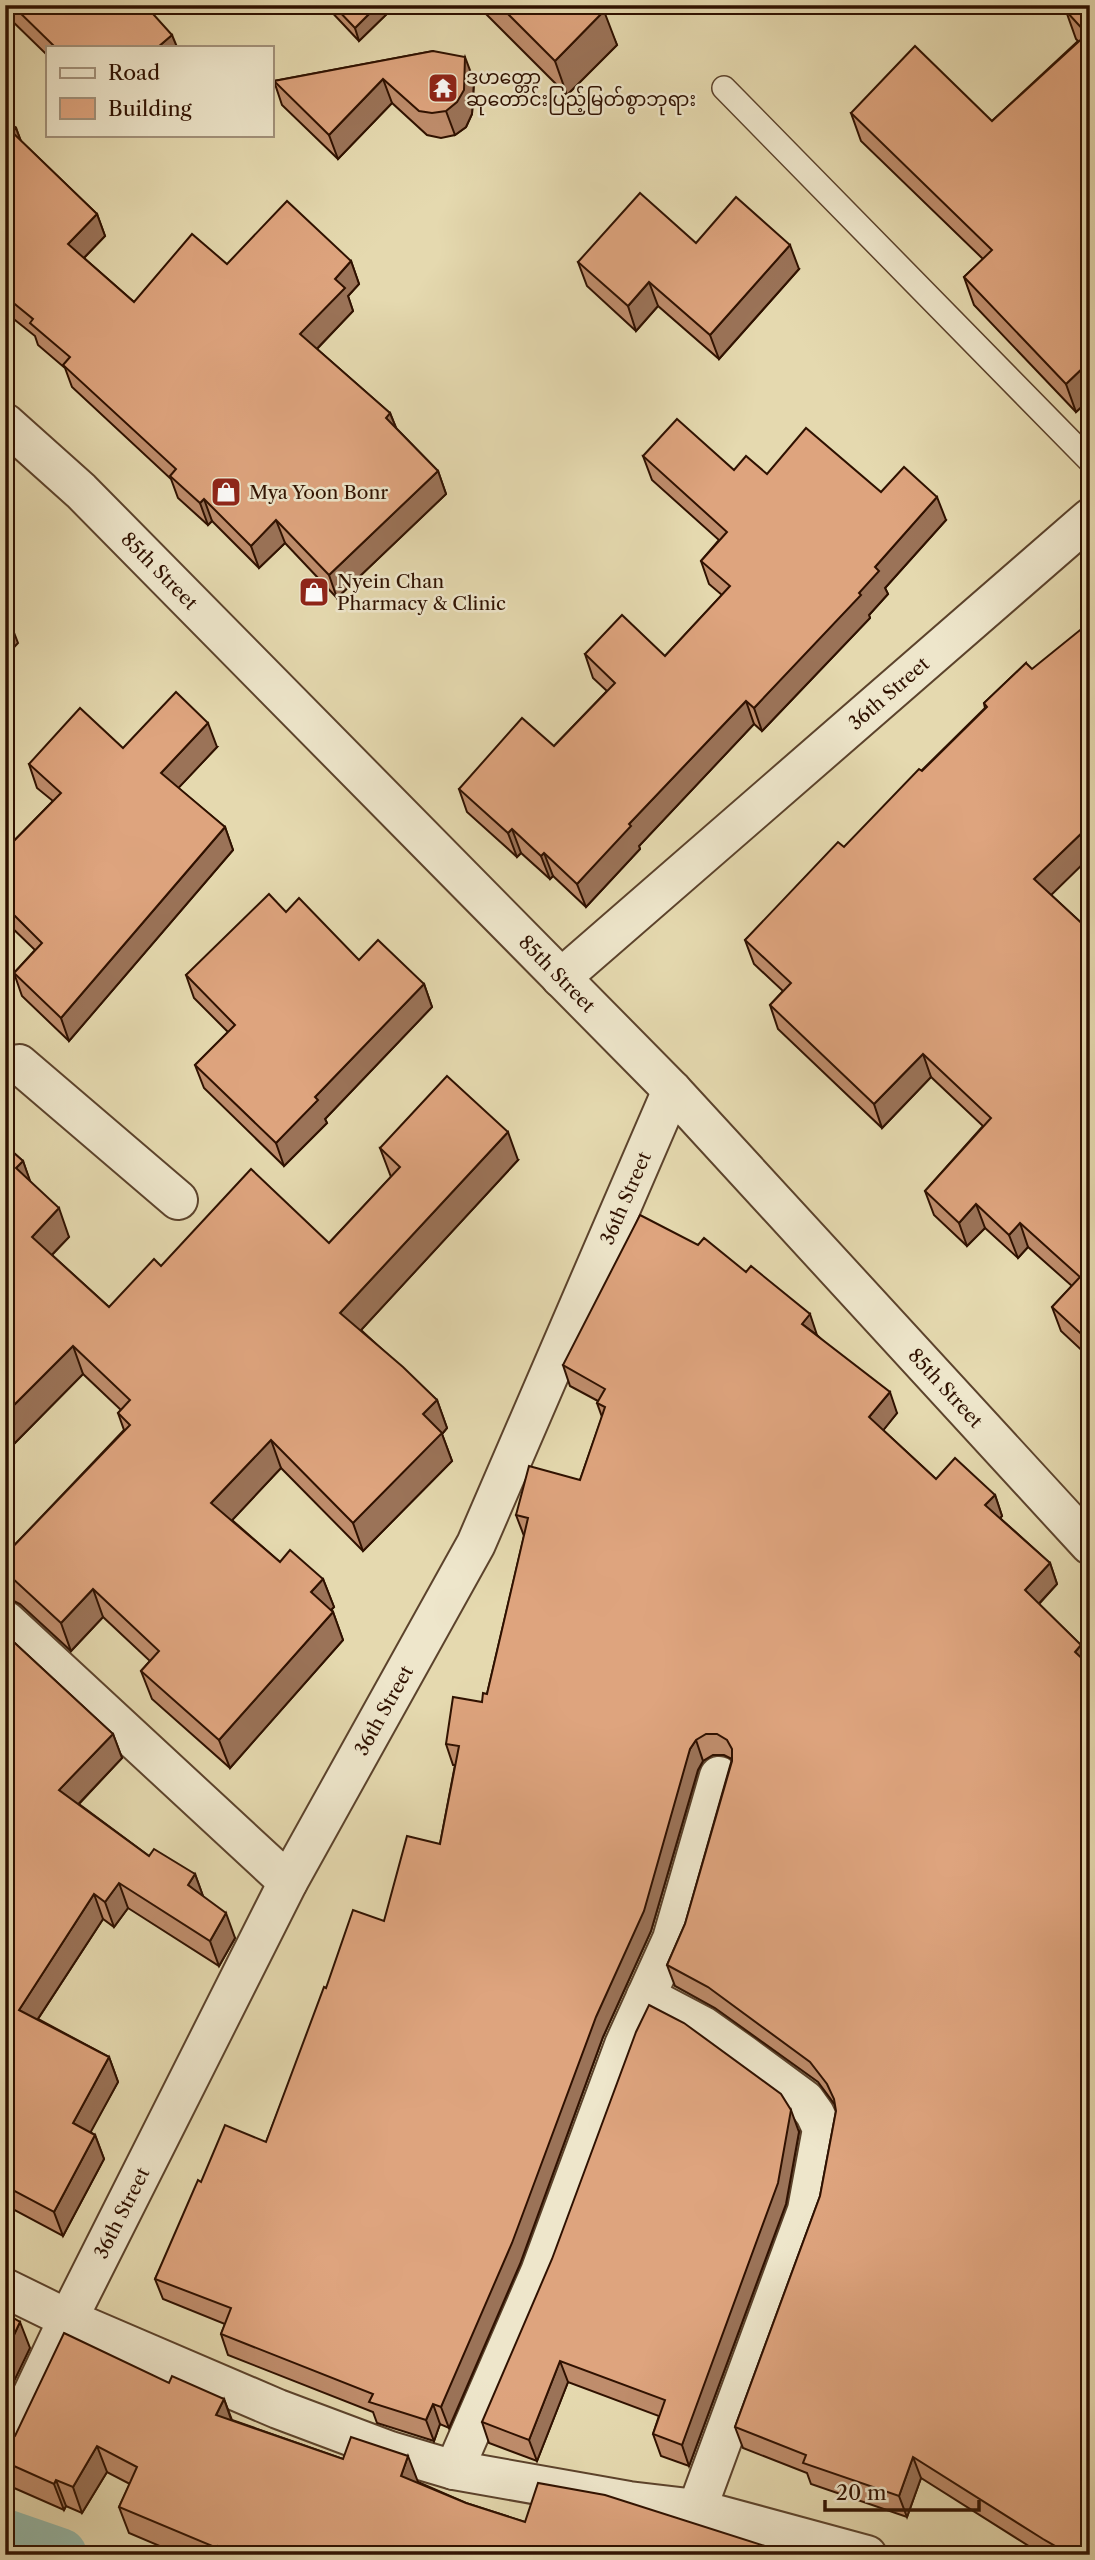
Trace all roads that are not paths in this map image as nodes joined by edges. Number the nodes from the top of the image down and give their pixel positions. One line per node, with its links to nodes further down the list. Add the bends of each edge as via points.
1 (723, 88): 3 (lane)
2 (5, 423): 5 (street, 85th Street, via 81,491)
3 (1090, 461)
4 (1090, 519): 5 (street, 36th Street)
5 (561, 978): 7 (street, 85th Street)
6 (5, 1067): 8 (street, via 19,1064)
7 (672, 1090): 9 (street, 85th Street); 12 (street, 36th Street, via 476,1544)
8 (178, 1200)
9 (1088, 1540)
10 (5, 1620): 12 (street)
11 (719, 1776): 13 (street, via 672,1939)
12 (288, 1882): 15 (street, 36th Street)
13 (646, 1996): 17 (street, via 540,2272); 18 (street, via 703,2026 754,2062 804,2101 822,2129 807,2210)
14 (5, 2288): 15 (street)
15 (68, 2319): 16 (street, 36th Street); 17 (street, via 278,2409)
16 (5, 2452)
17 (454, 2470): 18 (street)
18 (697, 2509): 19 (street)
19 (867, 2555)

